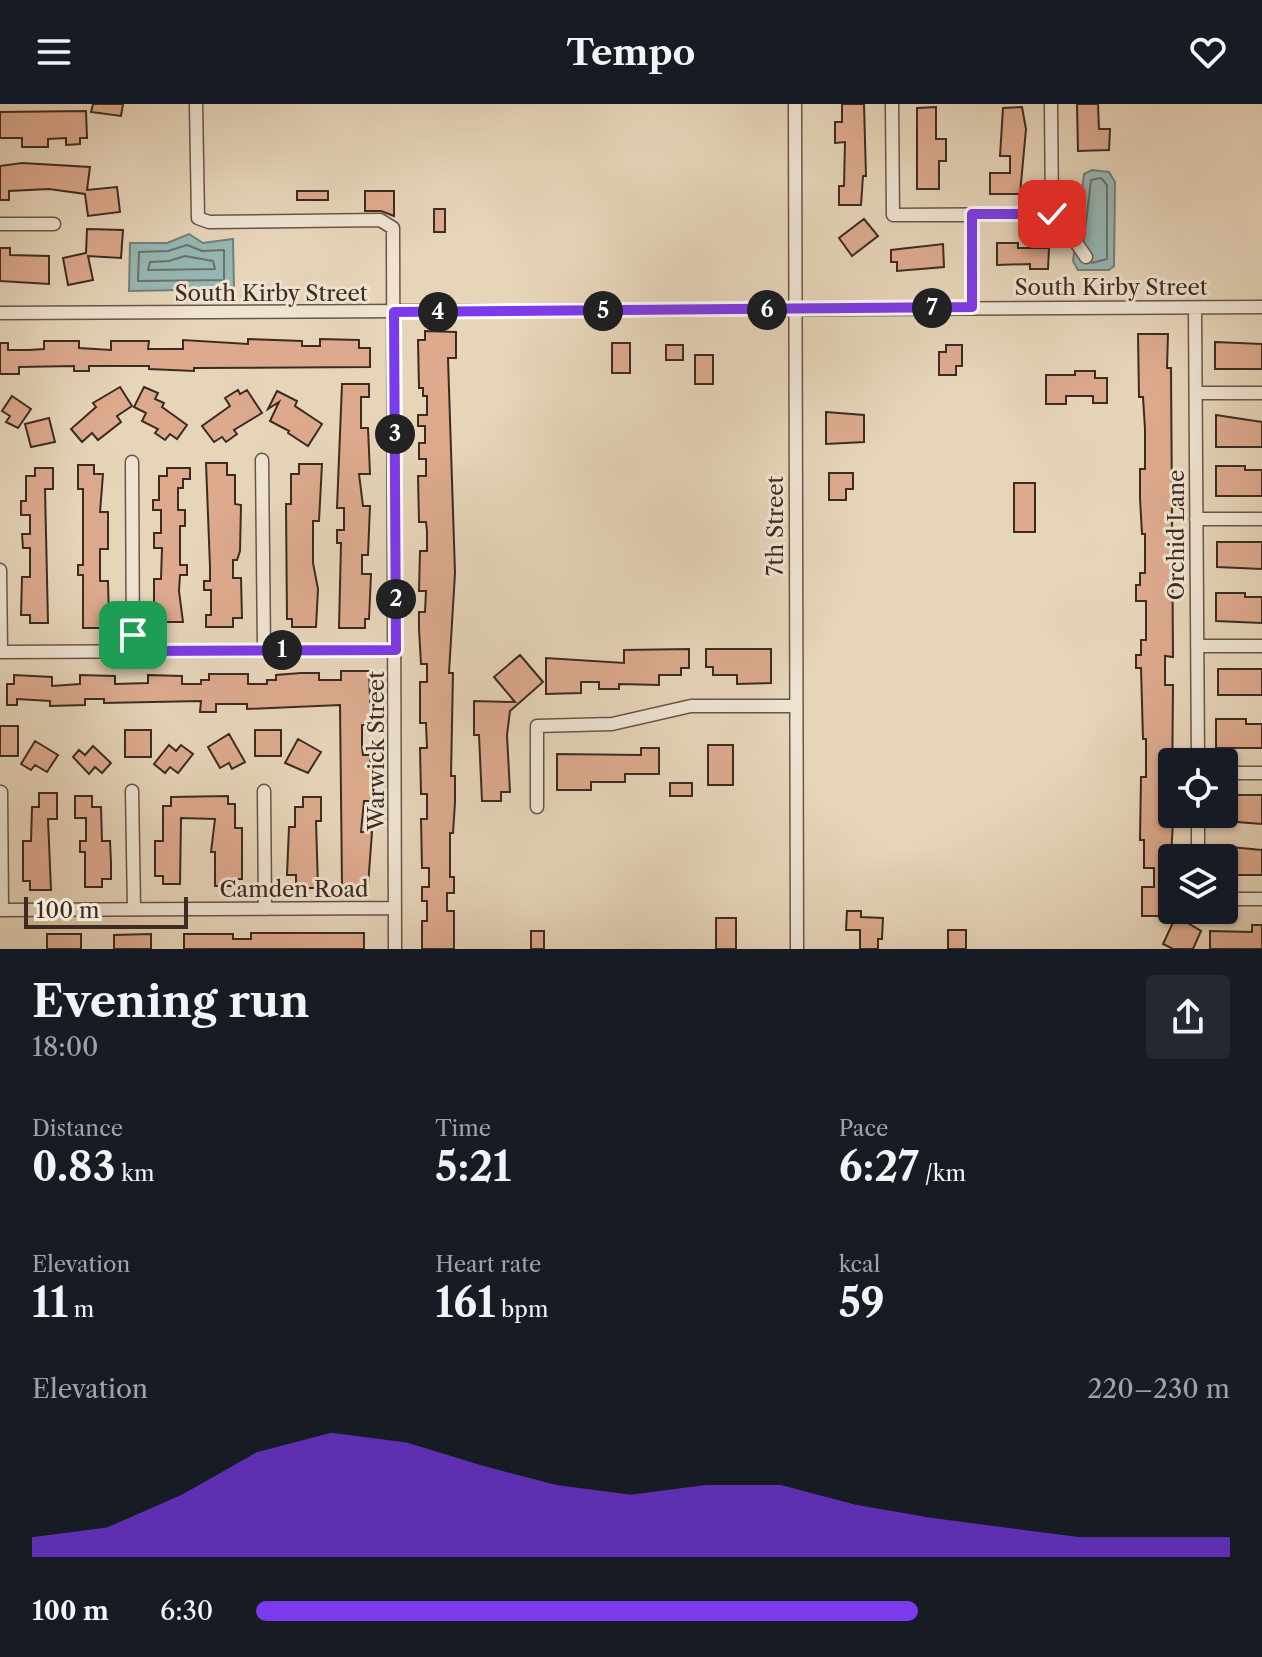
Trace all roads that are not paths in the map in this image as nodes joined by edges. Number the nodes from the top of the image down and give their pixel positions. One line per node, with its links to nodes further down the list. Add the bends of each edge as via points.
1 (196, 104): 14 (street, Warwick Street, via 198,218 388,221 393,228)
2 (795, 104): 13 (street, 7th Street)
3 (892, 104): 5 (street, via 893,215)
4 (1051, 104): 6 (street)
5 (972, 214): 6 (street); 10 (street)
6 (1052, 214): 9 (street)
7 (0, 224): 8 (street)
8 (54, 224)
9 (1086, 257)
10 (972, 307): 12 (street, South Kirby Street); 13 (street, South Kirby Street)
11 (1262, 307): 12 (street, South Kirby Street)
12 (1195, 308): 16 (street, Orchid Lane)
13 (796, 310): 14 (street, South Kirby Street); 29 (street, 7th Street)
14 (394, 312): 15 (street, South Kirby Street); 26 (street, Warwick Street)
15 (0, 313)
16 (1196, 393): 17 (street); 20 (street, Orchid Lane)
17 (1262, 393)
18 (262, 460): 25 (street)
19 (132, 462): 27 (street)
20 (1196, 519): 21 (street); 23 (street, Orchid Lane)
21 (1262, 519)
22 (0, 570): 28 (street)
23 (1197, 646): 24 (street); 30 (street, Orchid Lane)
24 (1262, 646)
25 (264, 650): 26 (street); 27 (street)
26 (396, 650): 39 (street, Warwick Street)
27 (133, 651): 28 (street)
28 (0, 652)
29 (794, 706): 36 (street, via 691,706 612,724 537,726); 44 (street, 7th Street)
30 (1198, 748)
31 (1238, 773): 32 (street)
32 (1262, 773)
33 (132, 791): 40 (street)
34 (264, 791): 41 (street)
35 (1, 792): 42 (street)
36 (537, 807)
37 (1238, 899): 38 (street)
38 (1262, 899)
39 (395, 908): 41 (street, Camden Road); 43 (street, Warwick Street)
40 (134, 909): 41 (street, Camden Road); 42 (street, Camden Road)
41 (265, 909)
42 (1, 910)
43 (395, 949)
44 (797, 949)

